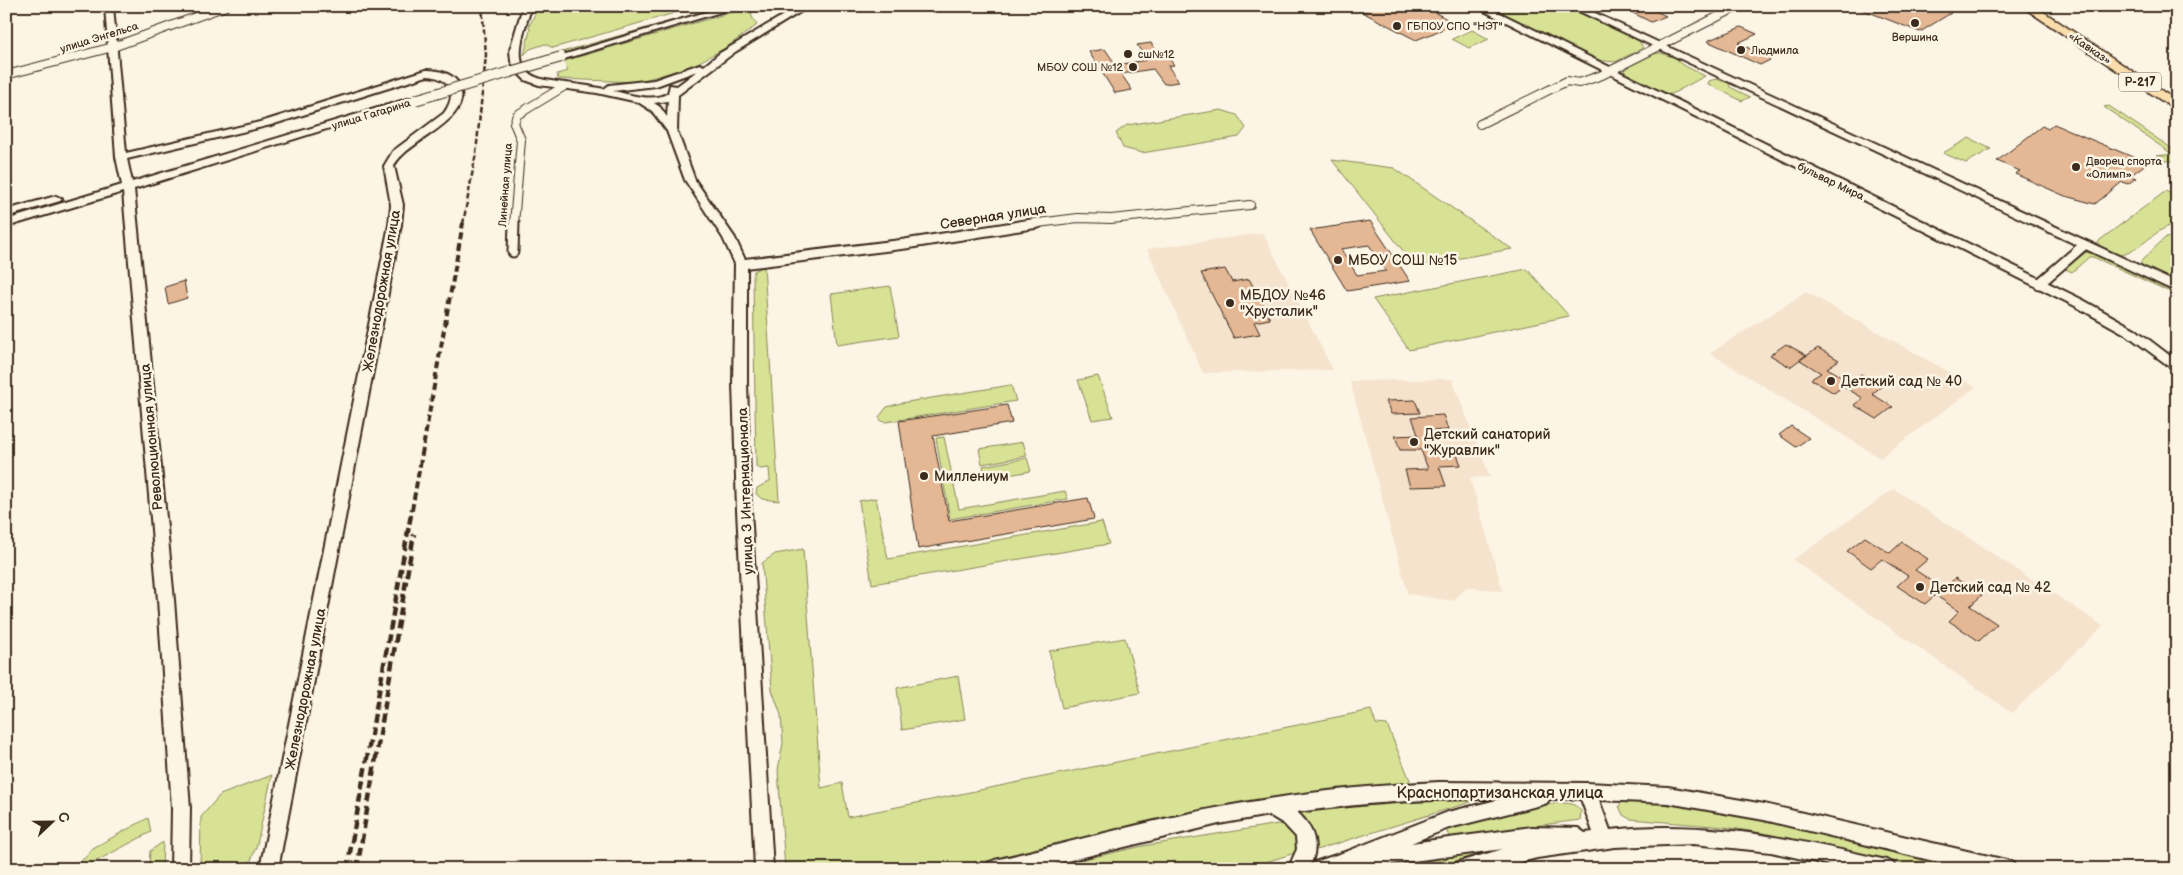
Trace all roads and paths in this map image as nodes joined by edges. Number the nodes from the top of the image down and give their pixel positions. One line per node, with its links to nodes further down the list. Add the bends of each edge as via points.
1 (109, 6): 12 (main road, Революционная улица)
2 (226, 6): 12 (street, улица Энгельса)
3 (528, 6): 18 (main road, via 514,50 521,73 531,80)
4 (716, 6): 14 (main road, улица Гагарина)
5 (737, 6): 14 (main road, улица Гагарина)
6 (806, 6): 13 (main road)
7 (1478, 6): 15 (main road, бульвар Мира)
8 (1572, 6): 11 (main road)
9 (1739, 6): 11 (street)
10 (2028, 6): 22 (highway, «Кавказ» / Р-217)
11 (1657, 46): 15 (street); 30 (main road)
12 (113, 47): 16 (street, улица Энгельса); 25 (main road, Революционная улица)
13 (730, 52): 17 (main road, via 701,67); 20 (main road)
14 (558, 54): 26 (main road, улица Гагарина, bridge)
15 (1610, 70): 23 (street, via 1579,83 1567,82); 33 (main road, бульвар Мира)
16 (6, 75)
17 (656, 83): 19 (main road); 20 (main road, via 671,85); 21 (main road, via 639,90 636,95)
18 (563, 87): 19 (main road); 31 (street, Линейная улица, via 517,115 514,123 521,140)
19 (591, 89): 21 (main road)
20 (673, 93): 21 (main road, via 658,101); 24 (main road, улица 3 Интернационала)
21 (640, 100): 24 (street, улица 3 Интернационала, via 656,110)
22 (2177, 107)
23 (1480, 124)
24 (672, 131): 32 (main road, улица 3 Интернационала, via 690,180 729,238)
25 (121, 157): 26 (main road, Революционная улица); 42 (street, Железнодорожная улица, via 267,123 426,73 443,75 456,90 456,101 446,118 396,154 389,166 397,205 395,225)
26 (128, 184): 28 (main road, улица Гагарина); 29 (main road, улица Гагарина); 41 (main road, Революционная улица, via 166,600 181,808)
27 (1250, 204): 32 (street, Северная улица, via 1112,219 1049,221 905,244)
28 (6, 214)
29 (6, 224)
30 (2084, 245): 33 (street); 34 (main road)
31 (513, 252)
32 (741, 264): 43 (main road, улица 3 Интернационала, via 740,383 745,517)
33 (2039, 284): 35 (main road, бульвар Мира, via 2114,321)
34 (2177, 288)
35 (2177, 368)
36 (1569, 791): 37 (main road, Краснопартизанская улица); 38 (main road, Краснопартизанская улица, via 1439,790); 40 (main road, via 1448,820)
37 (1587, 791): 39 (main road); 49 (main road, Краснопартизанская улица, via 1668,795 1715,802)
38 (1269, 807): 44 (main road, Краснопартизанская улица); 45 (main road, via 1286,813 1307,839 1307,852)
39 (1604, 838): 40 (main road, via 1532,836); 47 (main road); 48 (main road, via 1685,836 1769,843)
40 (1348, 860): 46 (main road)
41 (180, 869)
42 (269, 869)
43 (764, 869)
44 (995, 869)
45 (1297, 869)
46 (1319, 869)
47 (1462, 869)
48 (1886, 869)
49 (2006, 869)

